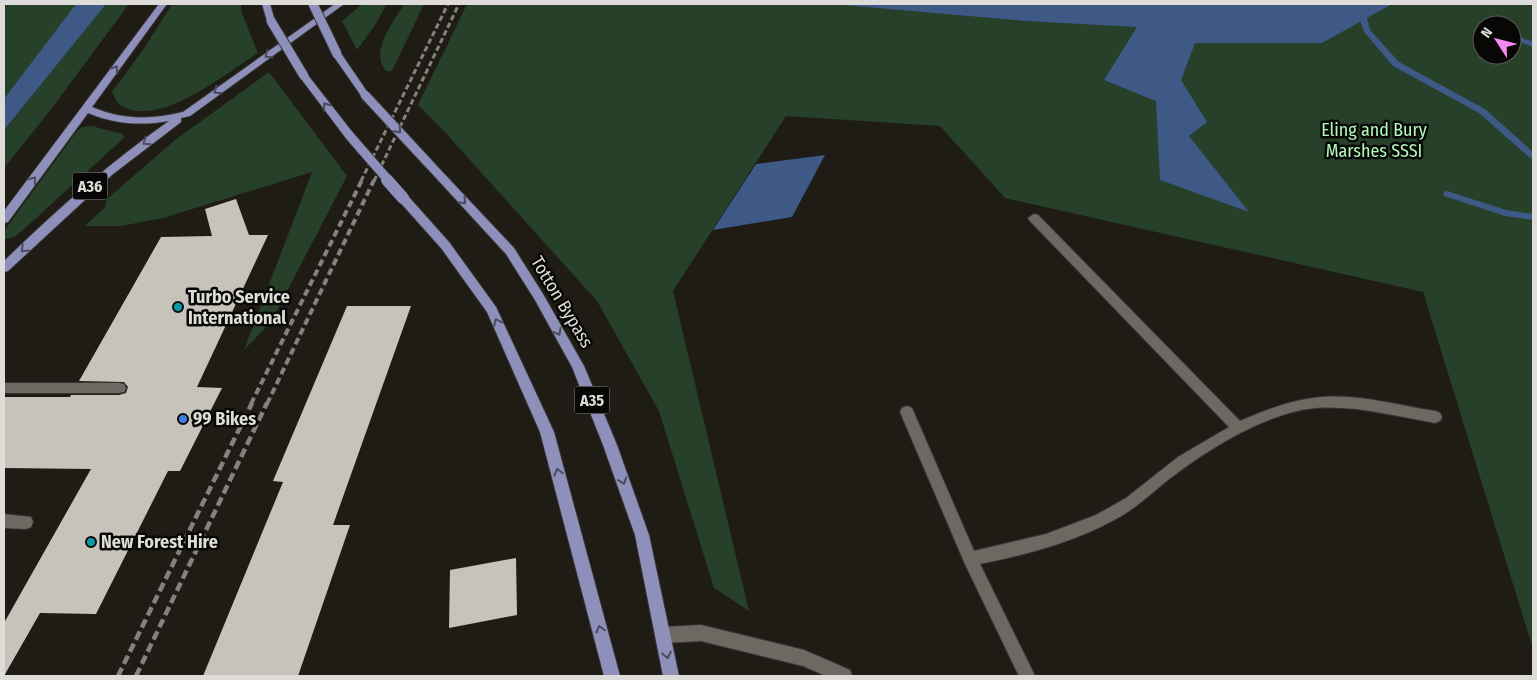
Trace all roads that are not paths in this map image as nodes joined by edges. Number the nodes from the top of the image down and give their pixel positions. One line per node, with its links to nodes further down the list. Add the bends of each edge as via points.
1 (163, 4): 5 (main road, one-way to 1)
2 (266, 4): 19 (main road, one-way to 2, bridge, via 547,432 492,310 445,245 349,135 304,76)
3 (313, 4): 18 (main road, Totton Bypass / A35, one-way to 18, bridge, via 337,54 365,95 510,251 578,366 642,535)
4 (340, 4): 6 (main road, A36, one-way to 6)
5 (86, 108): 6 (main road, via 130,122 164,120); 8 (main road, one-way to 5)
6 (186, 114): 9 (main road, A36, one-way to 9, via 136,148 96,181)
7 (1034, 218): 14 (lane)
8 (4, 219)
9 (4, 268)
10 (4, 388): 11 (lane)
11 (119, 388)
12 (907, 412): 17 (lane)
13 (1435, 417): 14 (lane, via 1339,402 1314,403 1287,408)
14 (1239, 429): 17 (lane, via 1192,455 1116,512 1068,534)
15 (4, 521): 16 (lane)
16 (26, 522)
17 (970, 559): 22 (lane)
18 (663, 635): 20 (main road, Totton Bypass / A35, one-way to 20); 21 (lane, via 701,634 750,644 804,658)
19 (612, 676)
20 (671, 676)
21 (844, 676)
22 (1027, 676)

